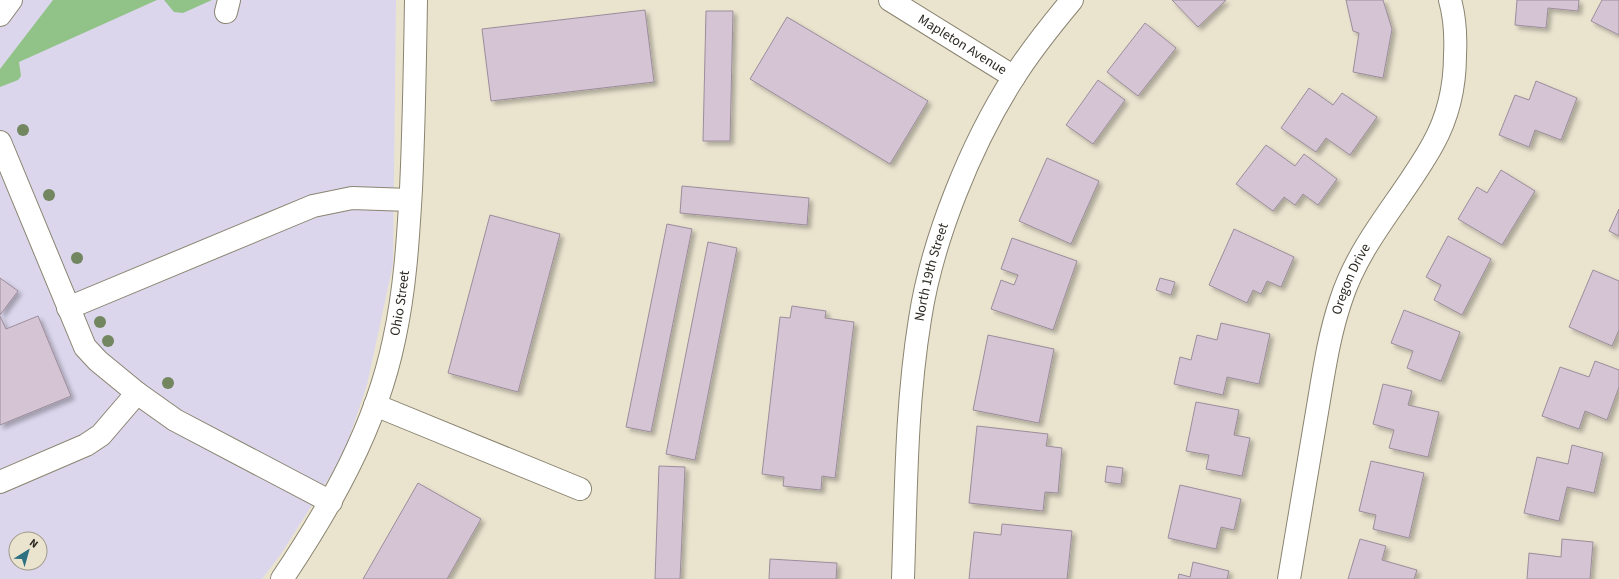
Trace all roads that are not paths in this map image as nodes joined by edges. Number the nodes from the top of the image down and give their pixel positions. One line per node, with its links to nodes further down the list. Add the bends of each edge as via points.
1 (12, 0): 6 (street)
2 (416, 0): 9 (street, Ohio Street)
3 (890, 0): 7 (street, Mapleton Avenue)
4 (1072, 0): 7 (street, North 19th Street)
5 (1450, 0): 18 (street, Oregon Drive, via 1456,37 1455,64 1452,91 1445,117 1434,143 1420,166 1369,240 1341,299 1325,364)
6 (0, 15)
7 (1014, 77): 17 (street, North 19th Street, via 993,113 954,199 926,290 917,337 910,404)
8 (0, 142): 10 (street)
9 (410, 200): 10 (street, via 352,198 313,206); 12 (street, Ohio Street, via 400,309 394,341)
10 (68, 308): 11 (street, via 88,351)
11 (138, 393): 13 (street, via 101,435 86,445); 15 (street, via 175,420)
12 (375, 405): 14 (street); 15 (street, Ohio Street)
13 (0, 482)
14 (580, 489)
15 (331, 502): 16 (street, Ohio Street)
16 (282, 579)
17 (903, 579)
18 (1289, 579)

